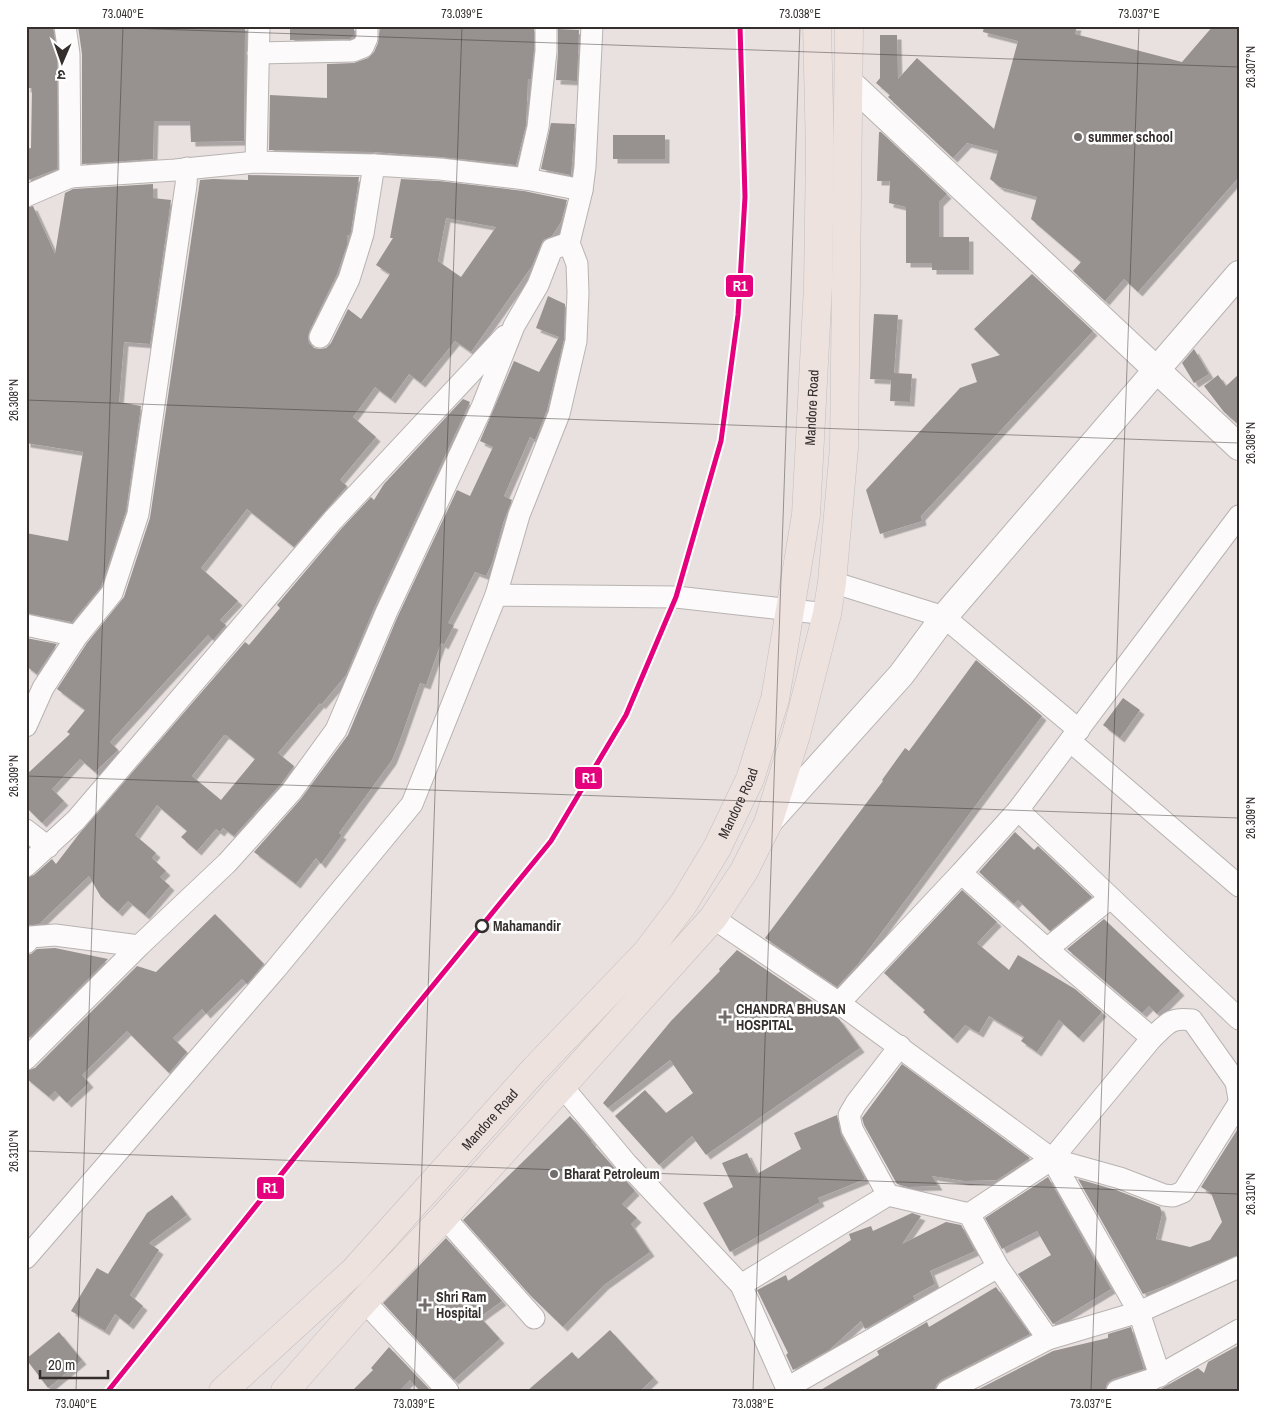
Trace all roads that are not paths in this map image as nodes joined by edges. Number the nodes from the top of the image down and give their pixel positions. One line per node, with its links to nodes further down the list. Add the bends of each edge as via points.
1 (66, 26): 13 (street)
2 (259, 26): 8 (street)
3 (367, 26): 8 (street, via 363,47 353,51)
4 (546, 26): 14 (street, via 538,127)
5 (592, 26): 15 (street, via 586,167)
6 (817, 26): 26 (highway, Mandore Road, via 820,151 818,286 806,515)
7 (848, 26): 9 (highway)
8 (258, 53): 10 (street)
9 (848, 81): 21 (street); 24 (highway, via 844,448)
10 (256, 162): 11 (street); 12 (street)
11 (374, 165): 14 (street); 20 (street, via 363,234 349,279)
12 (187, 168): 13 (street); 30 (street, via 138,514 112,593)
13 (70, 177): 16 (street)
14 (526, 179): 15 (street)
15 (582, 190): 17 (street)
16 (26, 196)
17 (569, 243): 19 (street, via 552,249 538,285); 25 (street, via 577,264 576,341 559,414 519,515)
18 (1239, 274): 21 (street)
19 (514, 326): 36 (street, via 333,520 76,820); 43 (street, via 482,408 386,613 336,730 291,792 227,864)
20 (320, 337)
21 (1156, 370): 22 (street); 28 (street)
22 (1239, 447)
23 (1239, 516): 32 (street)
24 (832, 582): 27 (highway); 28 (street)
25 (496, 595): 26 (street, via 676,597); 56 (street, via 412,804 275,970)
26 (790, 610): 27 (street); 67 (highway, Mandore Road, via 775,699 750,779 717,848 684,903 647,952 534,1070 354,1270)
27 (828, 614): 34 (highway, via 796,735)
28 (944, 617): 32 (street); 34 (street, via 902,675)
29 (26, 625): 30 (street)
30 (77, 636): 31 (street, via 43,688)
31 (26, 726)
32 (1074, 735): 33 (street); 39 (street)
33 (1018, 810): 38 (street); 40 (street)
34 (768, 823): 41 (highway, via 744,871)
35 (26, 830): 36 (street)
36 (48, 847): 37 (street)
37 (26, 866)
38 (961, 873): 44 (street); 45 (street)
39 (1239, 886)
40 (1110, 898): 44 (street); 46 (street)
41 (713, 918): 45 (street); 50 (highway)
42 (26, 943): 43 (street, via 31,937 55,935)
43 (139, 946): 49 (street)
44 (1047, 949): 47 (street)
45 (839, 1003): 48 (street)
46 (1239, 1020)
47 (1152, 1038): 51 (street, via 1169,1022 1180,1018 1192,1020 1236,1082); 52 (street)
48 (900, 1046): 52 (street); 53 (street, via 849,1115 852,1130)
49 (26, 1059)
50 (561, 1085): 55 (highway); 59 (street, via 627,1164)
51 (1239, 1101): 52 (street, via 1183,1192 1173,1196)
52 (1052, 1159): 54 (street); 61 (street)
53 (888, 1194): 54 (street); 59 (street)
54 (969, 1214): 57 (street)
55 (444, 1217): 60 (highway); 62 (street)
56 (26, 1258)
57 (998, 1267): 64 (street); 66 (street)
58 (1239, 1267): 61 (street)
59 (741, 1285): 66 (street)
60 (364, 1301): 68 (highway); 69 (street)
61 (1138, 1312): 64 (street); 65 (street)
62 (534, 1318)
63 (1239, 1330): 65 (street)
64 (1048, 1339): 70 (street)
65 (1150, 1383): 71 (street)
66 (788, 1389)
67 (223, 1391)
68 (286, 1391)
69 (448, 1391)
70 (947, 1391)
71 (1117, 1391)

